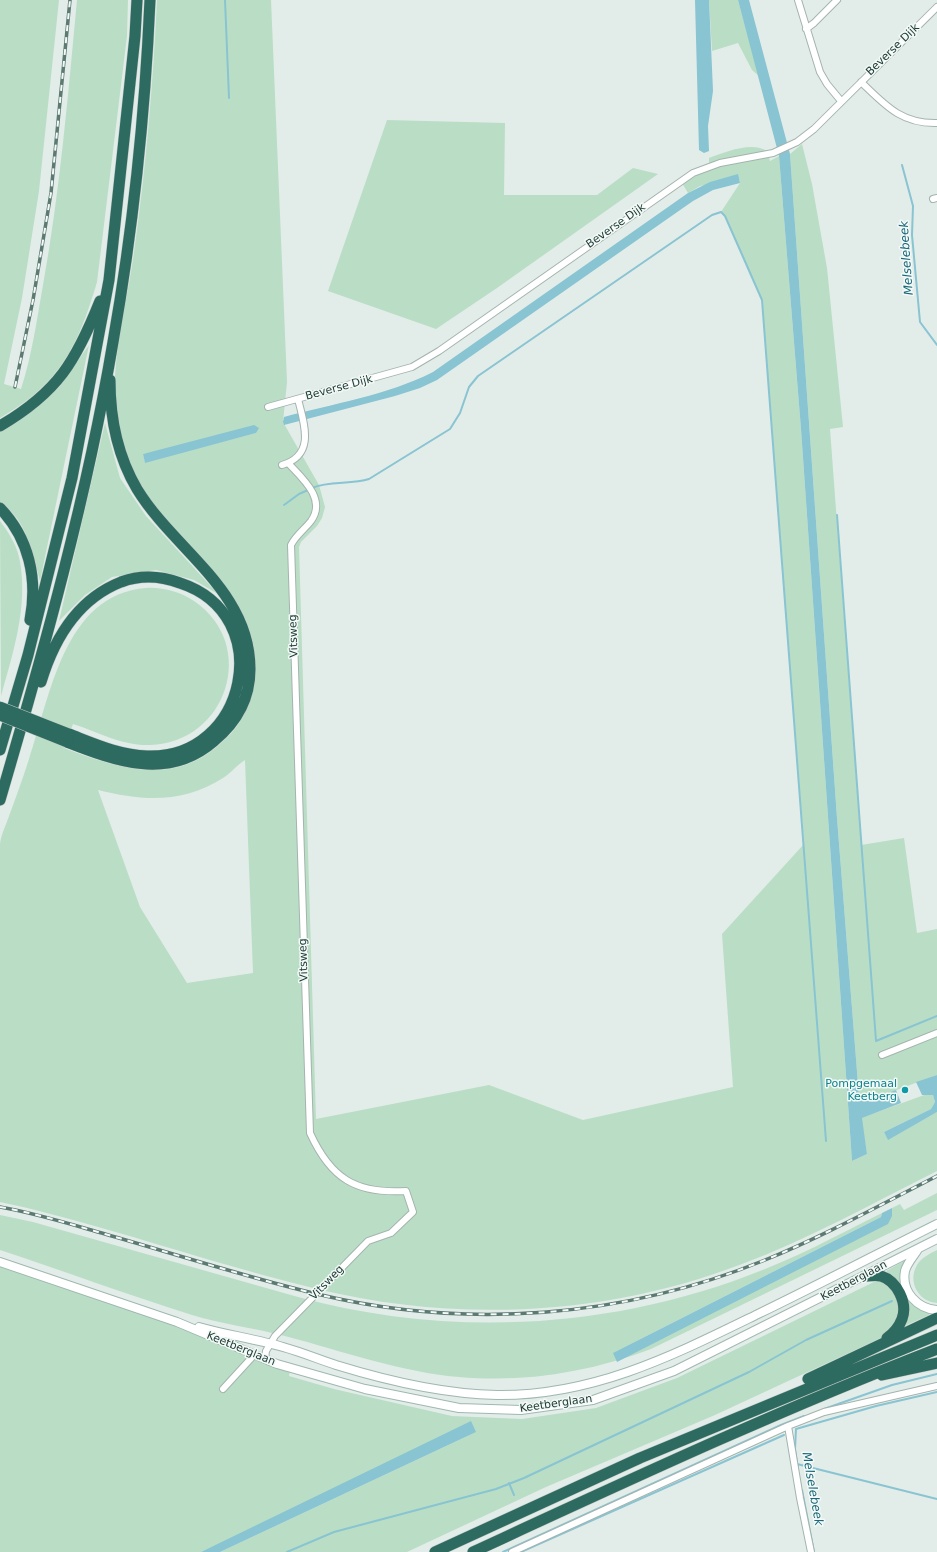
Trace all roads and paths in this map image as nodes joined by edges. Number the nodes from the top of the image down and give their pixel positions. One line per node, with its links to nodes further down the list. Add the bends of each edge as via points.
1 (137, 0): 10 (highway)
2 (150, 0): 11 (highway, via 144,98 128,251)
3 (798, 0): 6 (street)
4 (837, 0): 6 (street)
5 (937, 7): 7 (street, Beverse Dijk)
6 (806, 29): 8 (street, via 820,72)
7 (861, 82): 8 (street, Beverse Dijk); 9 (street, via 890,110 901,116 914,122)
8 (841, 101): 12 (street, Beverse Dijk, via 814,129 792,145 773,153 720,163 680,181 426,360 412,367)
9 (937, 123)
10 (108, 280): 14 (highway, via 84,340 71,363 50,388 31,405); 18 (highway, via 72,478 28,656)
11 (113, 344): 19 (highway, via 110,381 114,430 119,451 138,490 152,510 207,572 236,610 246,631 250,654 250,681 245,702 232,724 205,749 168,764 139,764 119,760); 21 (highway, via 62,577)
12 (298, 399): 13 (street, Beverse Dijk); 34 (street, Vitsweg, via 306,439 303,450 285,464 306,482 313,492 317,507 314,515 291,545 310,1133 327,1164 343,1179 364,1189 383,1193 406,1191 413,1212 391,1233 368,1241)
13 (268, 407)
14 (0, 426)
15 (0, 508): 18 (highway, via 23,539 33,589 32,607)
16 (0, 707): 19 (highway, bridge)
17 (0, 715): 19 (highway, bridge)
18 (6, 732): 20 (highway)
19 (68, 738): 22 (highway, via 113,751 149,756 165,755 185,749 214,729 234,700 241,671 236,638 228,619 214,602 190,586 158,577 143,577 110,586 85,604 63,631 52,651)
20 (0, 750)
21 (0, 800)
22 (0, 808)
23 (937, 1033): 24 (street)
24 (882, 1055)
25 (937, 1224): 34 (main road, Keetberglaan, via 682,1351 629,1373 578,1386 539,1393 498,1395 448,1392 392,1380)
26 (937, 1239): 27 (main road, Keetberglaan)
27 (920, 1248): 29 (main road, Keetberglaan); 30 (main road, via 905,1272 906,1286 917,1304 930,1310)
28 (0, 1262): 32 (main road, Keetberglaan)
29 (865, 1276): 35 (highway, via 879,1275 890,1280 902,1301 903,1318 900,1325); 38 (main road, Keetberglaan, via 674,1371 594,1400 521,1410 459,1408 364,1389)
30 (937, 1310)
31 (937, 1318): 35 (highway)
32 (177, 1322): 34 (main road, Keetberglaan); 37 (main road, Keetberglaan)
33 (937, 1334): 43 (highway)
34 (270, 1344): 38 (street)
35 (878, 1346): 43 (highway, via 804,1381)
36 (937, 1349): 40 (highway)
37 (255, 1354): 38 (main road, Keetberglaan); 42 (street)
38 (265, 1359)
39 (937, 1363): 40 (highway, via 888,1375)
40 (866, 1376): 46 (highway, via 746,1427)
41 (937, 1386): 44 (street, via 824,1412)
42 (223, 1389)
43 (764, 1405): 45 (highway, via 635,1460)
44 (788, 1426): 47 (street); 48 (street)
45 (435, 1552)
46 (473, 1552)
47 (512, 1552)
48 (811, 1552)

